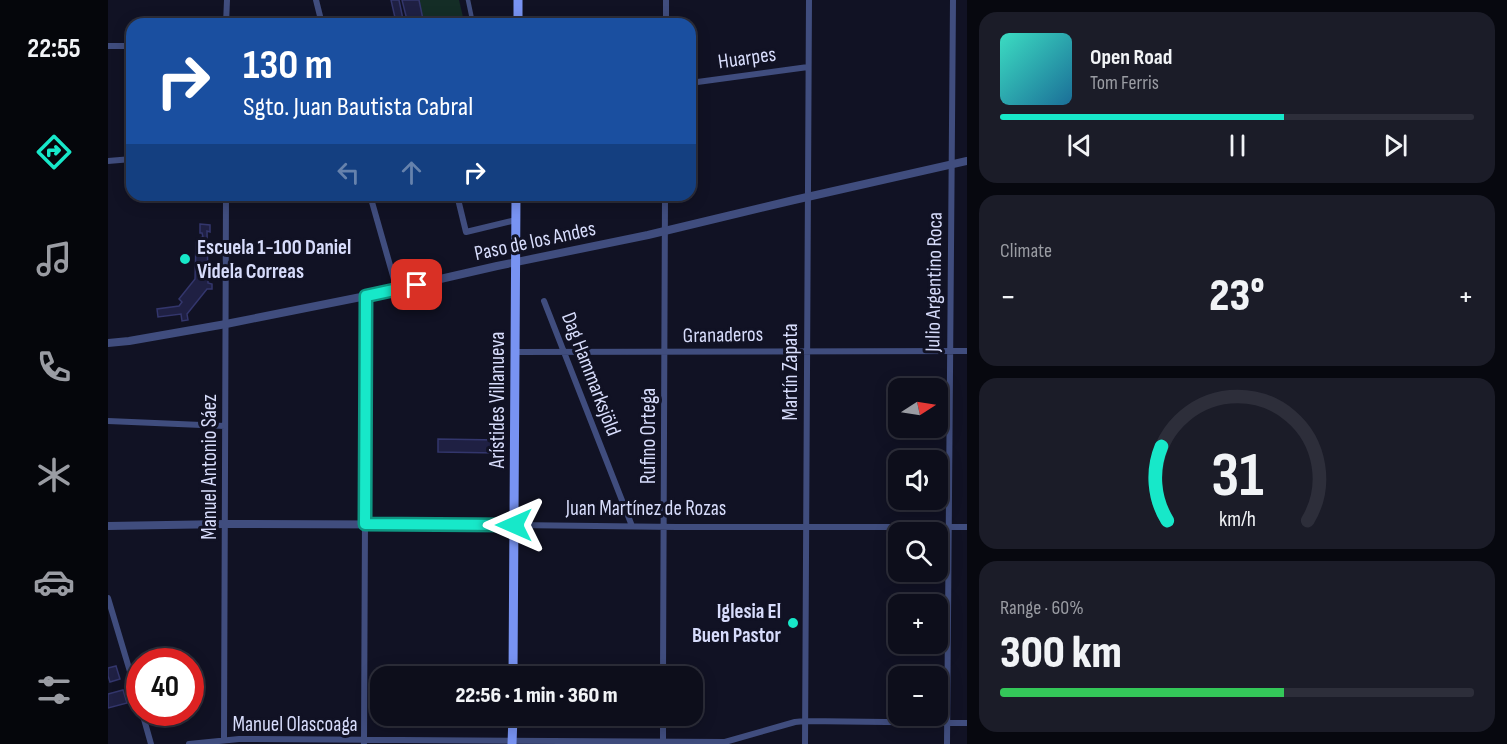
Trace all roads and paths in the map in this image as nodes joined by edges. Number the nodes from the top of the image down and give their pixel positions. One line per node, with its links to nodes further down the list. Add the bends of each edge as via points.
1 (226, 0): 8 (street)
2 (316, 0): 9 (street)
3 (468, 0): 10 (street)
4 (518, 0): 11 (main road)
5 (666, 0): 12 (street)
6 (809, 0): 15 (street, Martín Zapata)
7 (953, 0): 20 (street, Julio Argentino Roca)
8 (226, 18)
9 (320, 18)
10 (472, 18)
11 (518, 18)
12 (666, 18)
13 (108, 46): 14 (street)
14 (126, 46)
15 (808, 67): 16 (street, Huarpes); 21 (street, Martín Zapata)
16 (696, 81)
17 (126, 160): 18 (street)
18 (108, 161)
19 (967, 161): 20 (street, Paso de los Andes)
20 (952, 164): 21 (street, Paso de los Andes); 36 (street, Julio Argentino Roca)
21 (808, 197): 28 (street, Paso de los Andes); 35 (street, Martín Zapata)
22 (226, 201): 33 (street, Manuel Antonio Sáez)
23 (372, 201): 30 (street)
24 (458, 201): 27 (street, via 466,232)
25 (516, 201): 27 (main road, Arístides Villanueva)
26 (666, 201): 28 (street, Rufino Ortega)
27 (516, 220): 29 (main road, Arístides Villanueva)
28 (665, 231): 29 (street, Paso de los Andes); 40 (street, Rufino Ortega)
29 (516, 263): 30 (street, Paso de los Andes); 38 (main road, Arístides Villanueva)
30 (397, 290): 31 (street, Paso de los Andes)
31 (366, 296): 33 (street, Paso de los Andes); 44 (street)
32 (544, 301): 39 (street, Dag Hammarksjöld)
33 (226, 324): 34 (street, Paso de los Andes); 42 (street, Manuel Antonio Sáez)
34 (108, 343)
35 (807, 351): 36 (street, Granaderos); 40 (street, Granaderos); 50 (street, Martín Zapata)
36 (949, 351): 37 (street, Granaderos); 52 (street, Julio Argentino Roca)
37 (967, 351)
38 (515, 352): 39 (street, Granaderos); 45 (main road, Arístides Villanueva)
39 (564, 352): 40 (street, Granaderos); 47 (street, Dag Hammarksjöld)
40 (665, 352): 49 (street, Rufino Ortega)
41 (108, 421): 42 (street)
42 (225, 426): 43 (street, Manuel Antonio Sáez)
43 (225, 524): 44 (street, Juan Martínez de Rozas); 46 (street, Juan Martínez de Rozas); 67 (street, Manuel Antonio Sáez)
44 (365, 524): 45 (street, Juan Martínez de Rozas); 68 (street)
45 (514, 525): 47 (street, Juan Martínez de Rozas); 56 (main road, Arístides Villanueva)
46 (108, 526)
47 (632, 526): 49 (street, Juan Martínez de Rozas)
48 (967, 526): 52 (street, Juan Martínez de Rozas)
49 (664, 527): 50 (street, Juan Martínez de Rozas); 57 (street, Rufino Ortega)
50 (806, 527): 51 (street, Juan Martínez de Rozas); 59 (street, Martín Zapata)
51 (888, 527)
52 (948, 527)
53 (948, 582): 58 (street, Julio Argentino Roca)
54 (108, 598): 55 (street)
55 (126, 658)
56 (513, 666)
57 (663, 666)
58 (947, 666)
59 (805, 721): 60 (street, Manuel Olascoaga); 71 (street, Manuel Olascoaga); 74 (street, Martín Zapata)
60 (888, 722)
61 (948, 723): 62 (street, Manuel Olascoaga)
62 (967, 723)
63 (146, 726): 72 (street)
64 (513, 726): 69 (main road)
65 (663, 726): 70 (street)
66 (947, 726): 75 (street, Julio Argentino Roca)
67 (224, 740): 68 (street, Manuel Olascoaga); 73 (street, Manuel Olascoaga)
68 (364, 742): 69 (street, Manuel Olascoaga)
69 (512, 742): 70 (street, Manuel Olascoaga)
70 (663, 743): 71 (street, Manuel Olascoaga)
71 (728, 743)
72 (151, 744)
73 (189, 744)
74 (805, 744)
75 (946, 744)

